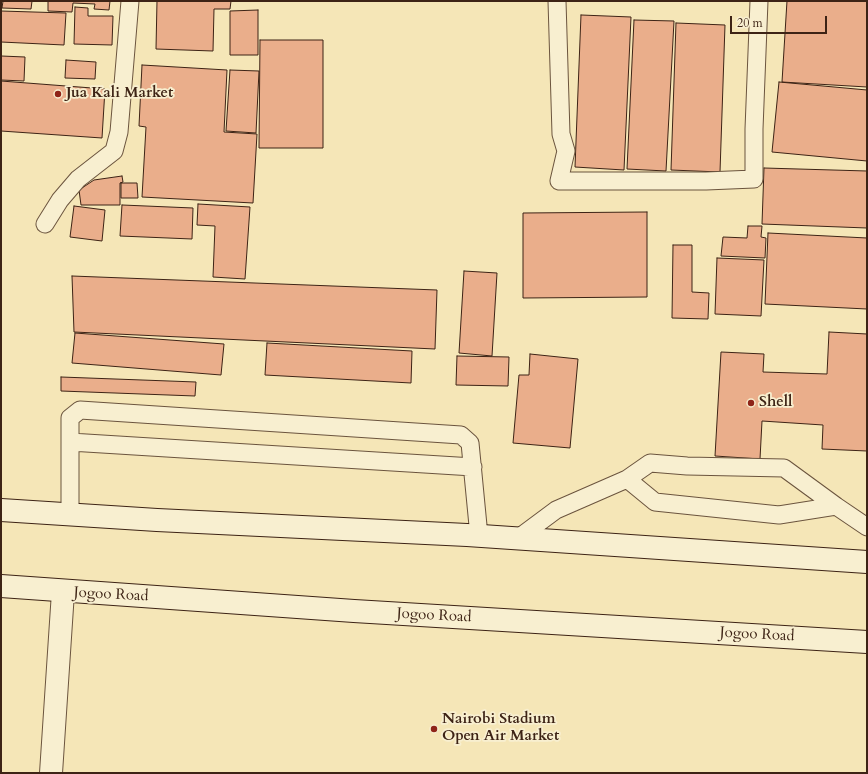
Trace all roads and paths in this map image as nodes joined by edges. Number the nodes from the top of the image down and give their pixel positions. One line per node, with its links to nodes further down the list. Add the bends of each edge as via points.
1 (130, 1): 4 (lane, via 119,132 114,152 78,179 60,200)
2 (557, 1): 3 (lane, via 561,134 566,151 559,181 706,181 754,179)
3 (759, 1)
4 (45, 224)
5 (70, 442): 6 (lane); 6 (lane, via 70,418 80,410 461,435 470,443); 10 (lane)
6 (473, 466): 12 (lane)
7 (627, 479): 8 (lane, via 655,502 779,515); 8 (lane, via 650,463 784,468); 13 (lane, via 556,510)
8 (836, 506): 11 (lane)
9 (1, 510): 10 (main road)
10 (70, 514): 12 (main road)
11 (867, 527)
12 (479, 536): 13 (main road)
13 (518, 539): 14 (main road)
14 (867, 562)
15 (1, 586): 16 (main road, Jogoo Road)
16 (63, 592): 17 (main road, Jogoo Road); 18 (main road)
17 (867, 642)
18 (51, 773)

